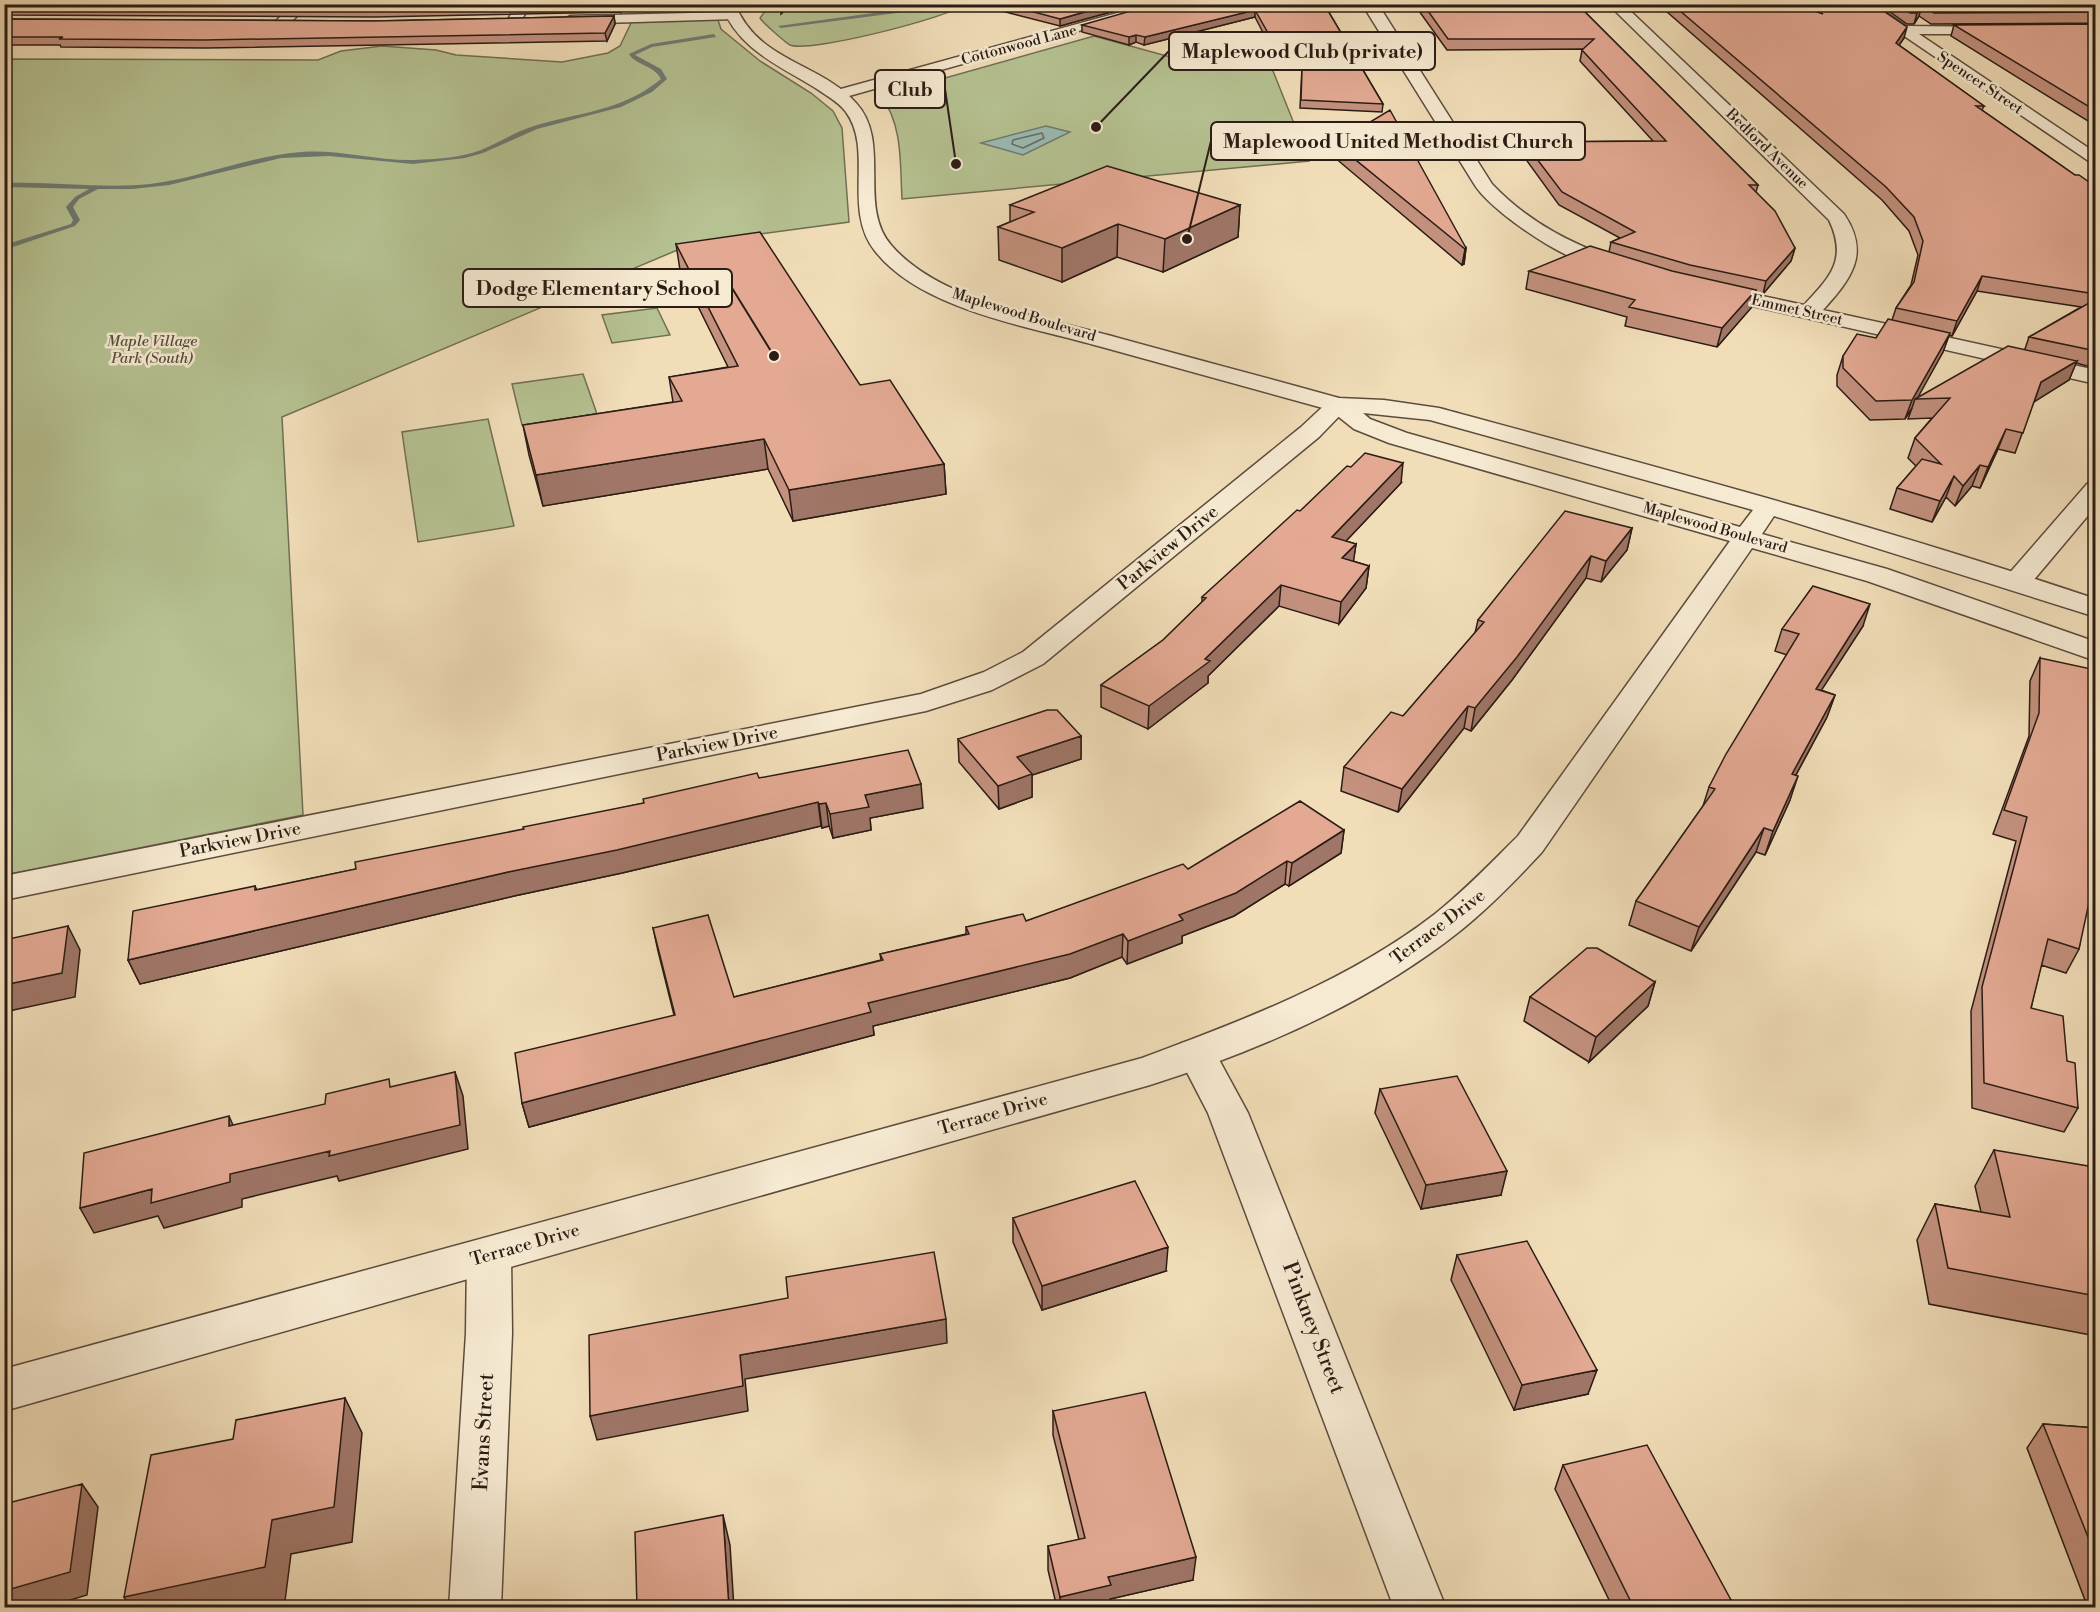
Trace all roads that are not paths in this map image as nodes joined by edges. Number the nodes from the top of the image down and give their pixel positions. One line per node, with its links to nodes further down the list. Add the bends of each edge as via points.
1 (302, 4): 10 (street, via 276,23)
2 (524, 4): 9 (street, via 508,21)
3 (1167, 4): 13 (street, Cottonwood Lane)
4 (1369, 4): 15 (street, via 1497,201 1515,217 1560,244)
5 (1615, 4): 17 (street, Bedford Avenue, via 1837,218 1847,238 1848,261 1839,279)
6 (1864, 4): 12 (street, Spencer Street)
7 (729, 10): 8 (street); 13 (street, Maplewood Boulevard, via 755,44)
8 (556, 20)
9 (534, 21)
10 (305, 23)
11 (2016, 29): 12 (street)
12 (1902, 30): 14 (street, Spencer Street)
13 (836, 95): 19 (street, Maplewood Boulevard, via 855,111 861,123 872,230 893,258 920,277 999,310)
14 (2096, 161)
15 (1640, 273)
16 (1697, 288): 17 (street, Emmet Street)
17 (1809, 313): 18 (street, Emmet Street)
18 (2096, 377)
19 (1338, 405): 21 (street, Maplewood Boulevard, via 1431,413); 22 (street, Maplewood Boulevard, via 1362,424 1398,438); 26 (street, Parkview Drive, via 1033,658 985,683 926,702)
20 (2096, 489): 23 (street)
21 (1769, 505): 22 (street, Terrace Drive); 23 (street, Maplewood Boulevard)
22 (1746, 537): 25 (street, Maplewood Boulevard, via 1887,578); 27 (street, Terrace Drive, via 1530,844 1498,881 1437,932 1387,966 1315,1005)
23 (2017, 582): 24 (street, Maplewood Boulevard)
24 (2096, 609)
25 (2096, 652)
26 (4, 888)
27 (1196, 1053): 28 (street, Terrace Drive, via 1150,1070); 31 (street, Pinkney Street, via 1228,1113)
28 (489, 1256): 29 (street, Terrace Drive); 30 (street, Evans Street, via 489,1333)
29 (4, 1390)
30 (475, 1608)
31 (1420, 1608)

